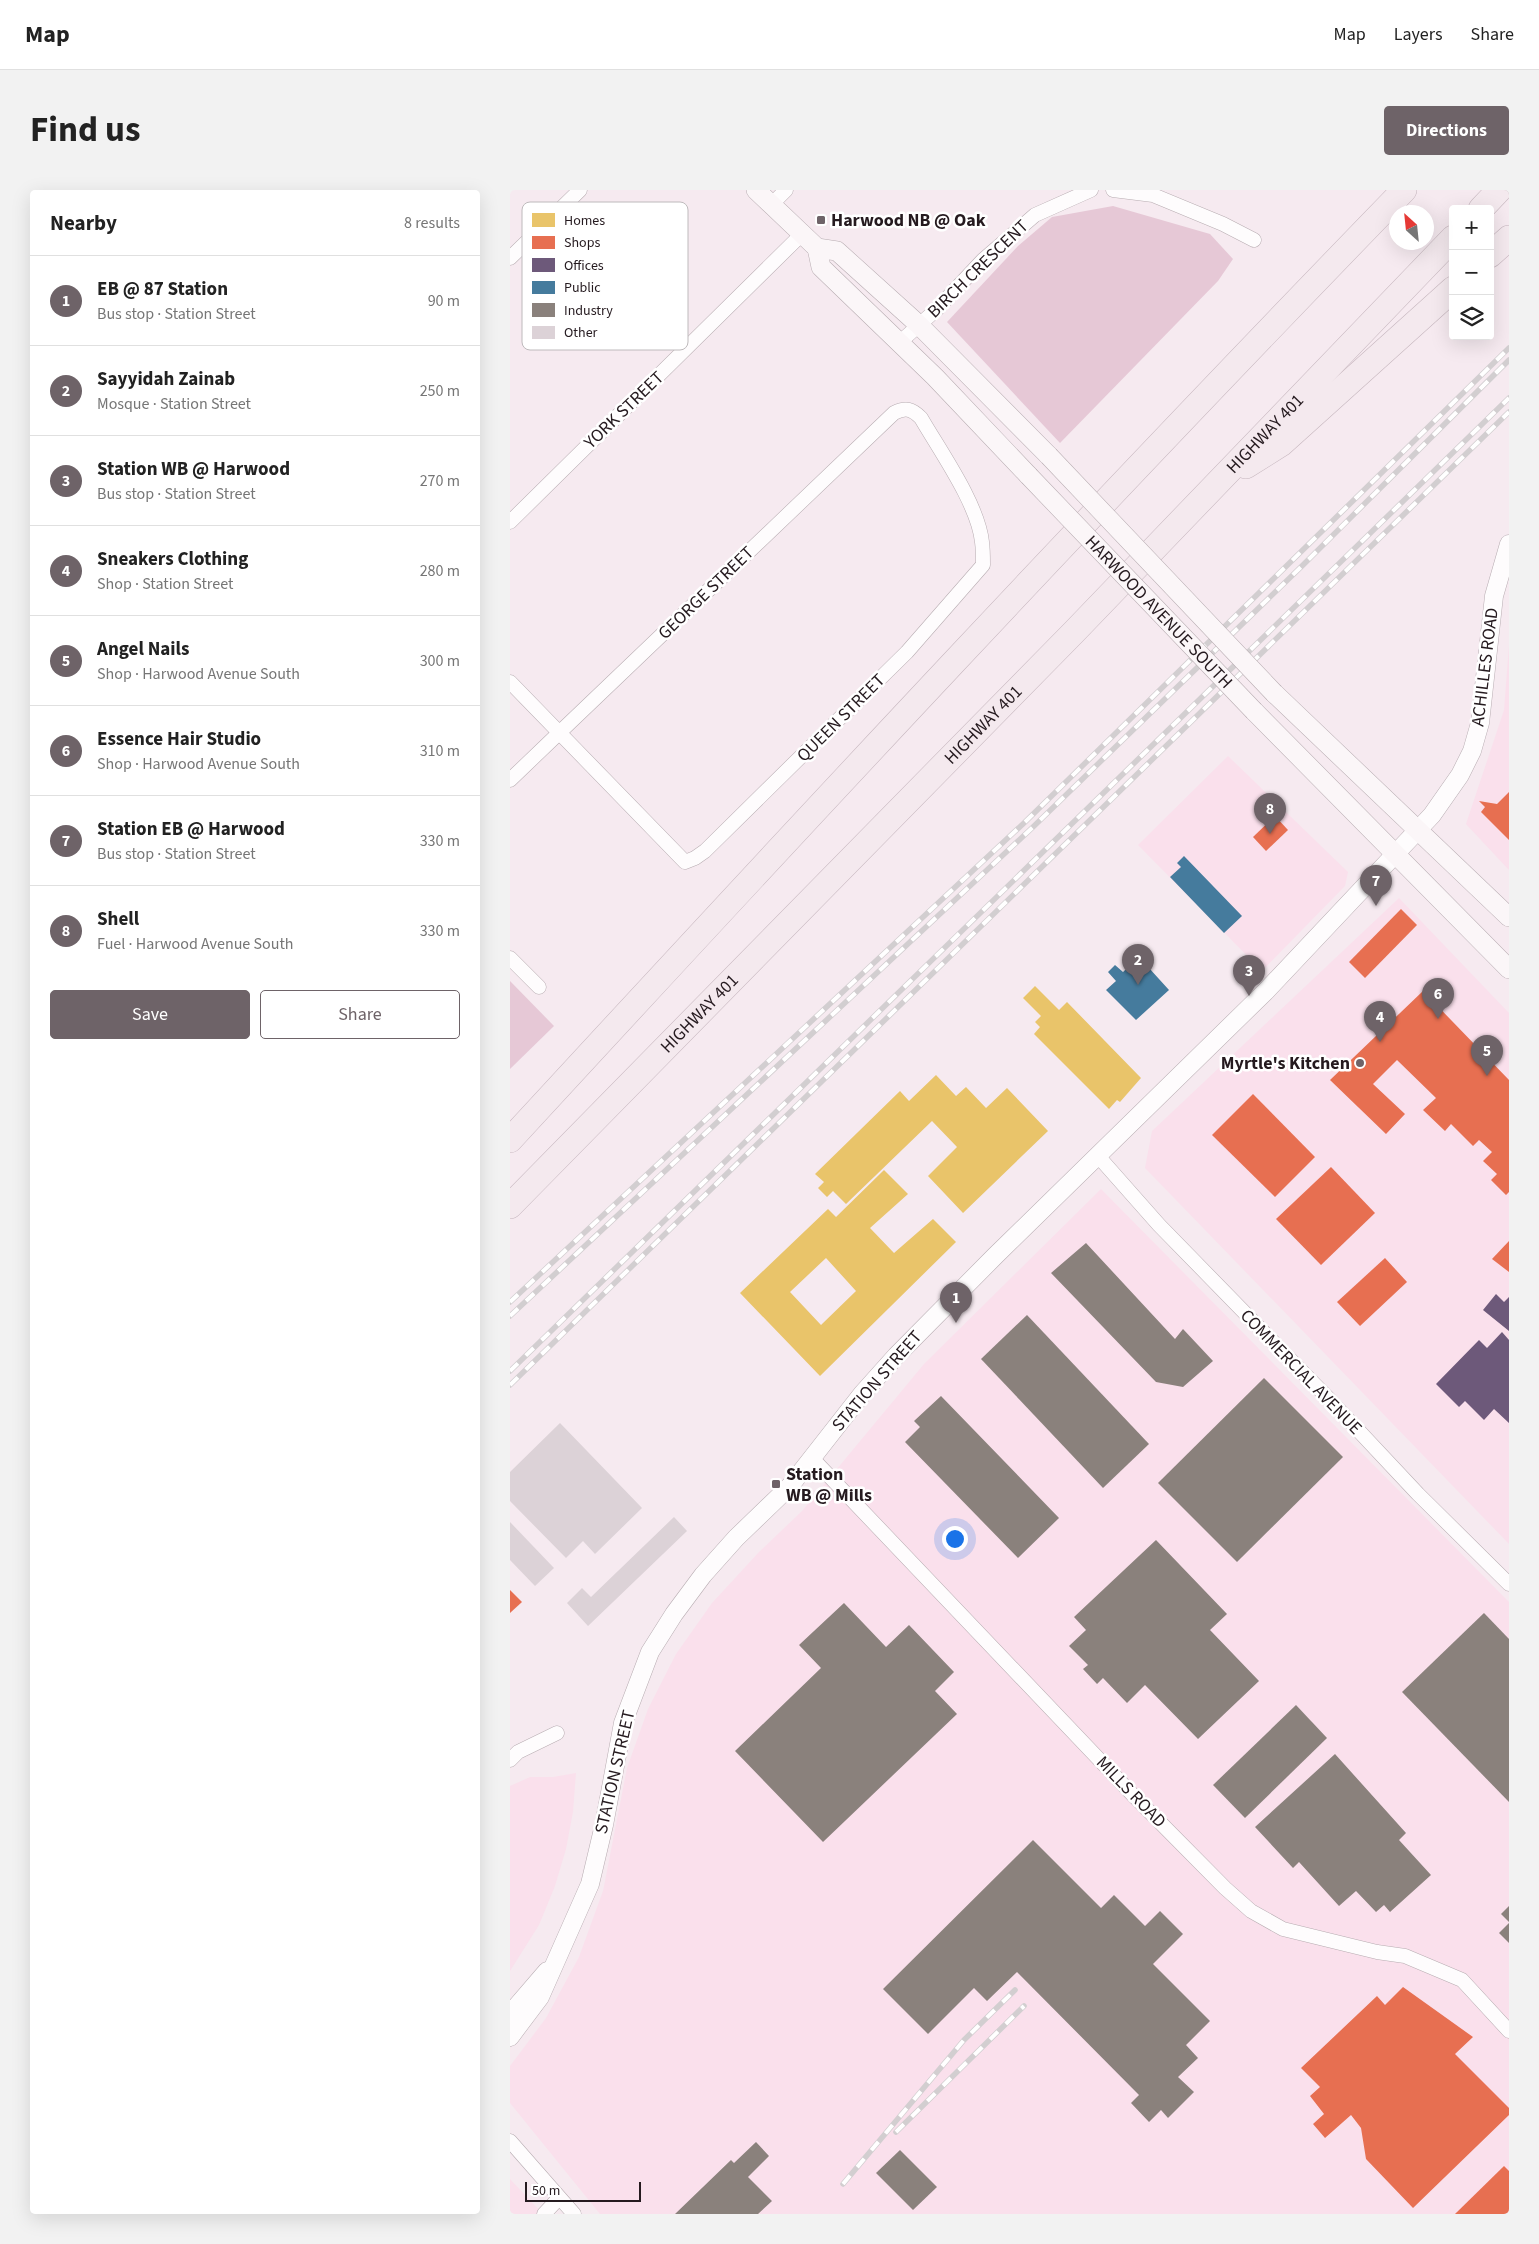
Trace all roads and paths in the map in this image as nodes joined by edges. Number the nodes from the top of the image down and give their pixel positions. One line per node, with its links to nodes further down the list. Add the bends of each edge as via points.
1 (580, 190): 8 (street)
2 (756, 190): 9 (main road, HARWOOD AVENUE SOUTH)
3 (786, 190): 9 (street)
4 (1090, 190): 20 (street, BIRCH CRESCENT, via 1035,215)
5 (1113, 190): 13 (street, via 1153,195)
6 (1404, 190): 37 (highway, via 1186,415 851,770)
7 (1499, 190): 10 (highway)
8 (568, 202)
9 (771, 204): 11 (main road, HARWOOD AVENUE SOUTH)
10 (1485, 205)
11 (802, 234): 16 (main road, HARWOOD AVENUE SOUTH); 22 (street, YORK STREET)
12 (1509, 238): 17 (highway)
13 (1254, 240)
14 (1449, 242): 25 (highway, HIGHWAY 401)
15 (522, 246): 18 (street)
16 (817, 248): 20 (main road, HARWOOD AVENUE SOUTH, via 837,251); 21 (main road, HARWOOD AVENUE SOUTH, via 821,267)
17 (1494, 251)
18 (510, 258)
19 (1449, 293): 25 (highway, via 1281,444)
20 (919, 325): 21 (street, BIRCH CRESCENT); 31 (main road, HARWOOD AVENUE SOUTH, bridge, via 1049,456 1274,693)
21 (898, 343): 32 (main road, HARWOOD AVENUE SOUTH, bridge, via 935,377)
22 (688, 346)
23 (684, 350): 26 (street, YORK STREET)
24 (903, 408): 29 (street, GEORGE STREET); 29 (street, QUEEN STREET, via 913,410 921,418 966,497 982,540 984,565 907,652 705,851 685,862)
25 (1214, 486): 39 (highway, HIGHWAY 401)
26 (510, 522)
27 (1509, 544): 31 (street, ACHILLES ROAD, via 1494,596 1480,723 1472,750 1460,775)
28 (510, 682): 29 (street)
29 (559, 733): 30 (street, GEORGE STREET)
30 (510, 780)
31 (1417, 832): 32 (street, ACHILLES ROAD); 33 (main road, HARWOOD AVENUE SOUTH)
32 (1396, 855): 35 (main road, HARWOOD AVENUE SOUTH); 38 (street, STATION STREET, via 1266,991)
33 (1509, 917)
34 (510, 958): 36 (street)
35 (1509, 969)
36 (538, 987)
37 (510, 1140)
38 (1098, 1156): 40 (street, STATION STREET, via 896,1356); 41 (street, COMMERCIAL AVENUE, via 1159,1225)
39 (510, 1206)
40 (812, 1458): 44 (street, STATION STREET, via 790,1486 703,1575 650,1652 623,1723 590,1884); 46 (street, MILLS ROAD, via 1126,1787 1251,1911 1282,1929 1405,1956 1462,1980)
41 (1509, 1584)
42 (557, 1733): 43 (street, via 518,1752)
43 (510, 1760)
44 (555, 1961): 45 (street, STATION STREET); 47 (street, STATION STREET, via 540,1998)
45 (510, 2014)
46 (1509, 2031)
47 (510, 2037)
48 (510, 2141): 49 (street)
49 (559, 2198): 50 (street); 51 (street)
50 (544, 2214)
51 (574, 2214)

